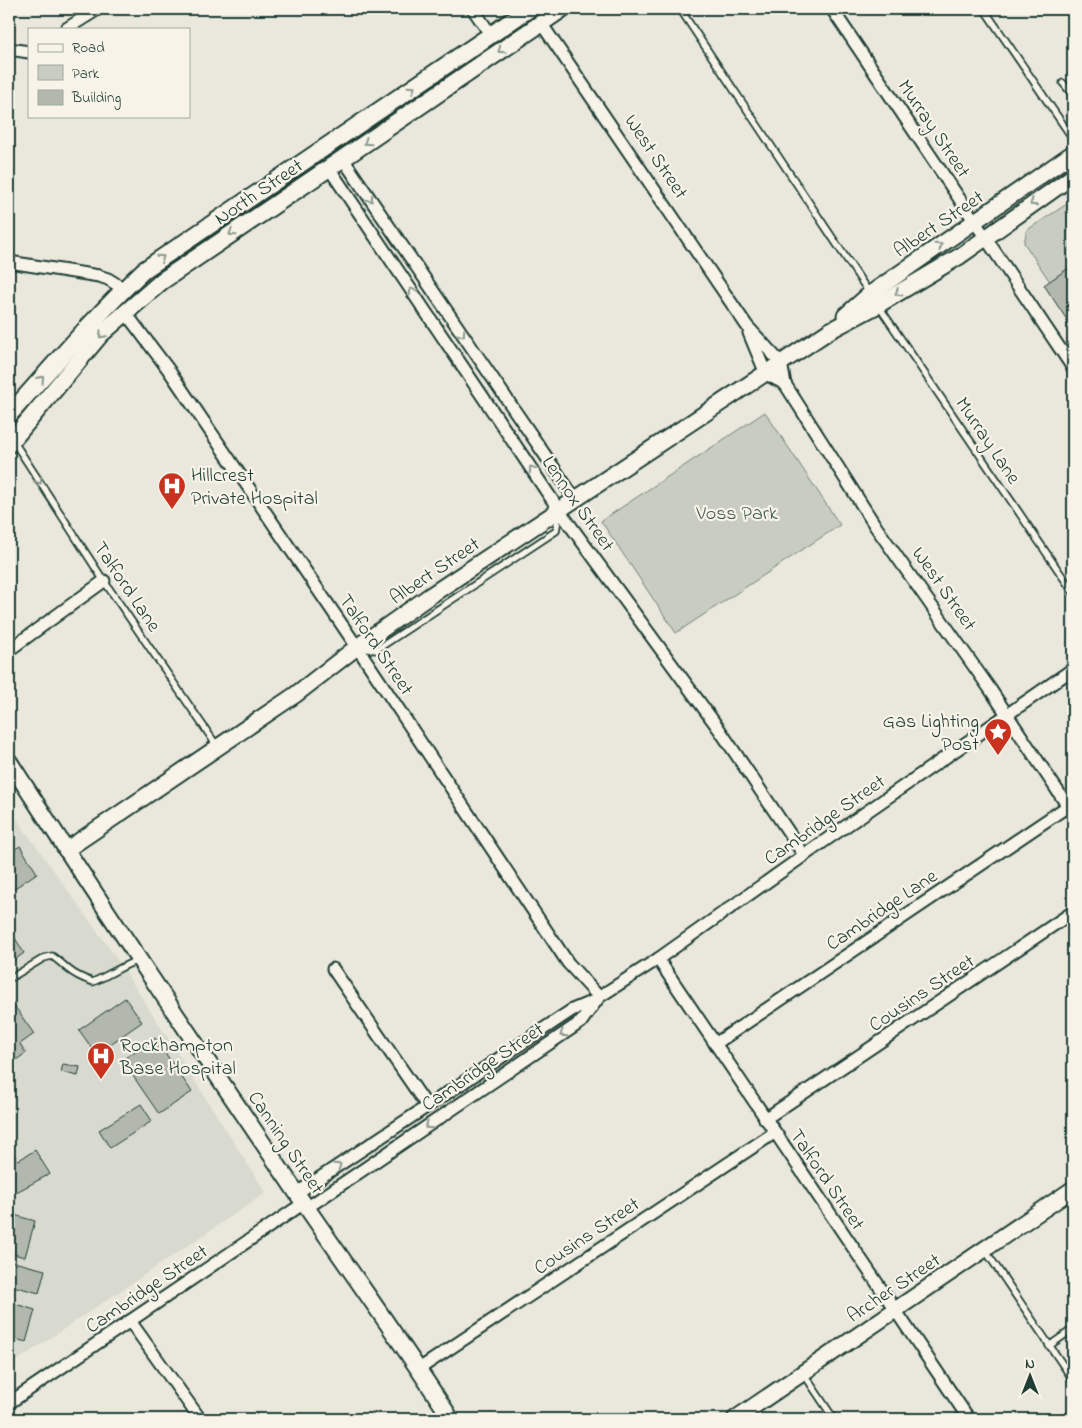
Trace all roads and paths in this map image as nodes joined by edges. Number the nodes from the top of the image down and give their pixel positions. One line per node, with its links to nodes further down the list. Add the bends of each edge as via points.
1 (98, 9): 9 (street)
2 (473, 9): 10 (street)
3 (530, 9): 8 (main road, West Street); 10 (main road, North Street)
4 (562, 9): 8 (main road, North Street)
5 (680, 9): 24 (lane, Murray Lane)
6 (832, 9): 19 (street, Murray Street)
7 (984, 9): 15 (lane)
8 (541, 23): 17 (main road, North Street, one-way to 17); 26 (street, West Street)
9 (68, 28)
10 (492, 35): 22 (main road, North Street, one-way to 10, via 166,254)
11 (9, 50): 12 (street)
12 (28, 52)
13 (1063, 83): 14 (lane)
14 (1073, 95)
15 (1073, 139)
16 (1073, 153): 19 (street, Albert Street)
17 (336, 164): 23 (main road, North Street, one-way to 23); 33 (street, Lennox Street, one-way to 33); 34 (street, Lennox Street, one-way to 17)
18 (1073, 176): 20 (street, Albert Street, one-way to 20)
19 (975, 222): 20 (street, Murray Street); 24 (street, Albert Street, one-way to 19)
20 (986, 238): 24 (street, Albert Street, one-way to 24, via 960,256); 28 (street, Murray Street)
21 (9, 262): 22 (street, via 99,276)
22 (124, 289): 23 (street, via 134,292); 31 (main road, North Street, one-way to 22)
23 (150, 290): 25 (main road, North Street)
24 (874, 299): 27 (street, Albert Street); 36 (lane, Murray Lane)
25 (126, 312): 32 (main road, North Street, one-way to 32, via 100,335); 37 (street, Talford Street)
26 (747, 326): 27 (street, West Street); 29 (street, West Street)
27 (781, 362): 29 (street, Albert Street); 30 (street, West Street)
28 (1073, 368)
29 (766, 374): 30 (street, West Street); 33 (street, Albert Street)
30 (785, 384): 40 (street, West Street, via 876,527)
31 (9, 415)
32 (11, 442): 35 (lane, Talford Lane, one-way to 35)
33 (575, 499): 34 (street, Albert Street)
34 (559, 510): 37 (street, Albert Street); 45 (street, Lennox Street, via 719,729)
35 (104, 580): 38 (street); 41 (lane, Talford Lane)
36 (1073, 592)
37 (357, 647): 41 (street, Albert Street); 51 (street, Talford Street, via 568,963)
38 (9, 650)
39 (1073, 670): 40 (street, Cambridge Street)
40 (1008, 715): 43 (street, West Street); 45 (street, Cambridge Street)
41 (218, 748): 44 (street, Albert Street)
42 (9, 761): 44 (street, Canning Street)
43 (1071, 810): 52 (street, Cambridge Lane)
44 (66, 850): 47 (street, Canning Street)
45 (804, 855): 48 (street, Cambridge Street)
46 (1073, 912): 54 (street, Cousins Street)
47 (140, 959): 50 (lane, via 94,982 69,970 52,956); 57 (street, Canning Street)
48 (658, 959): 51 (street, Cambridge Street); 52 (street, Talford Street)
49 (334, 969): 53 (street)
50 (9, 979)
51 (597, 998): 53 (street, Cambridge Street, via 572,1010); 57 (street, Cambridge Street, one-way to 57, via 581,1022)
52 (714, 1044): 54 (street, Talford Street)
53 (427, 1106): 57 (street, Cambridge Street, one-way to 53)
54 (765, 1119): 55 (street, Talford Street)
55 (774, 1133): 59 (street, Talford Street); 63 (street, Cousins Street)
56 (1073, 1189): 58 (street, Archer Street)
57 (303, 1201): 60 (street, Cambridge Street); 63 (street, Canning Street)
58 (985, 1250): 59 (street, Archer Street); 62 (lane)
59 (895, 1310): 64 (street, Archer Street); 71 (street, Talford Street)
60 (130, 1321): 66 (street, Cambridge Street); 67 (street)
61 (1073, 1329): 62 (lane)
62 (1050, 1346): 65 (lane)
63 (419, 1369): 68 (street, Canning Street)
64 (802, 1373): 69 (street, Archer Street); 70 (lane)
65 (1073, 1380)
66 (9, 1403)
67 (200, 1419)
68 (451, 1419)
69 (735, 1419)
70 (834, 1419)
71 (969, 1419)

